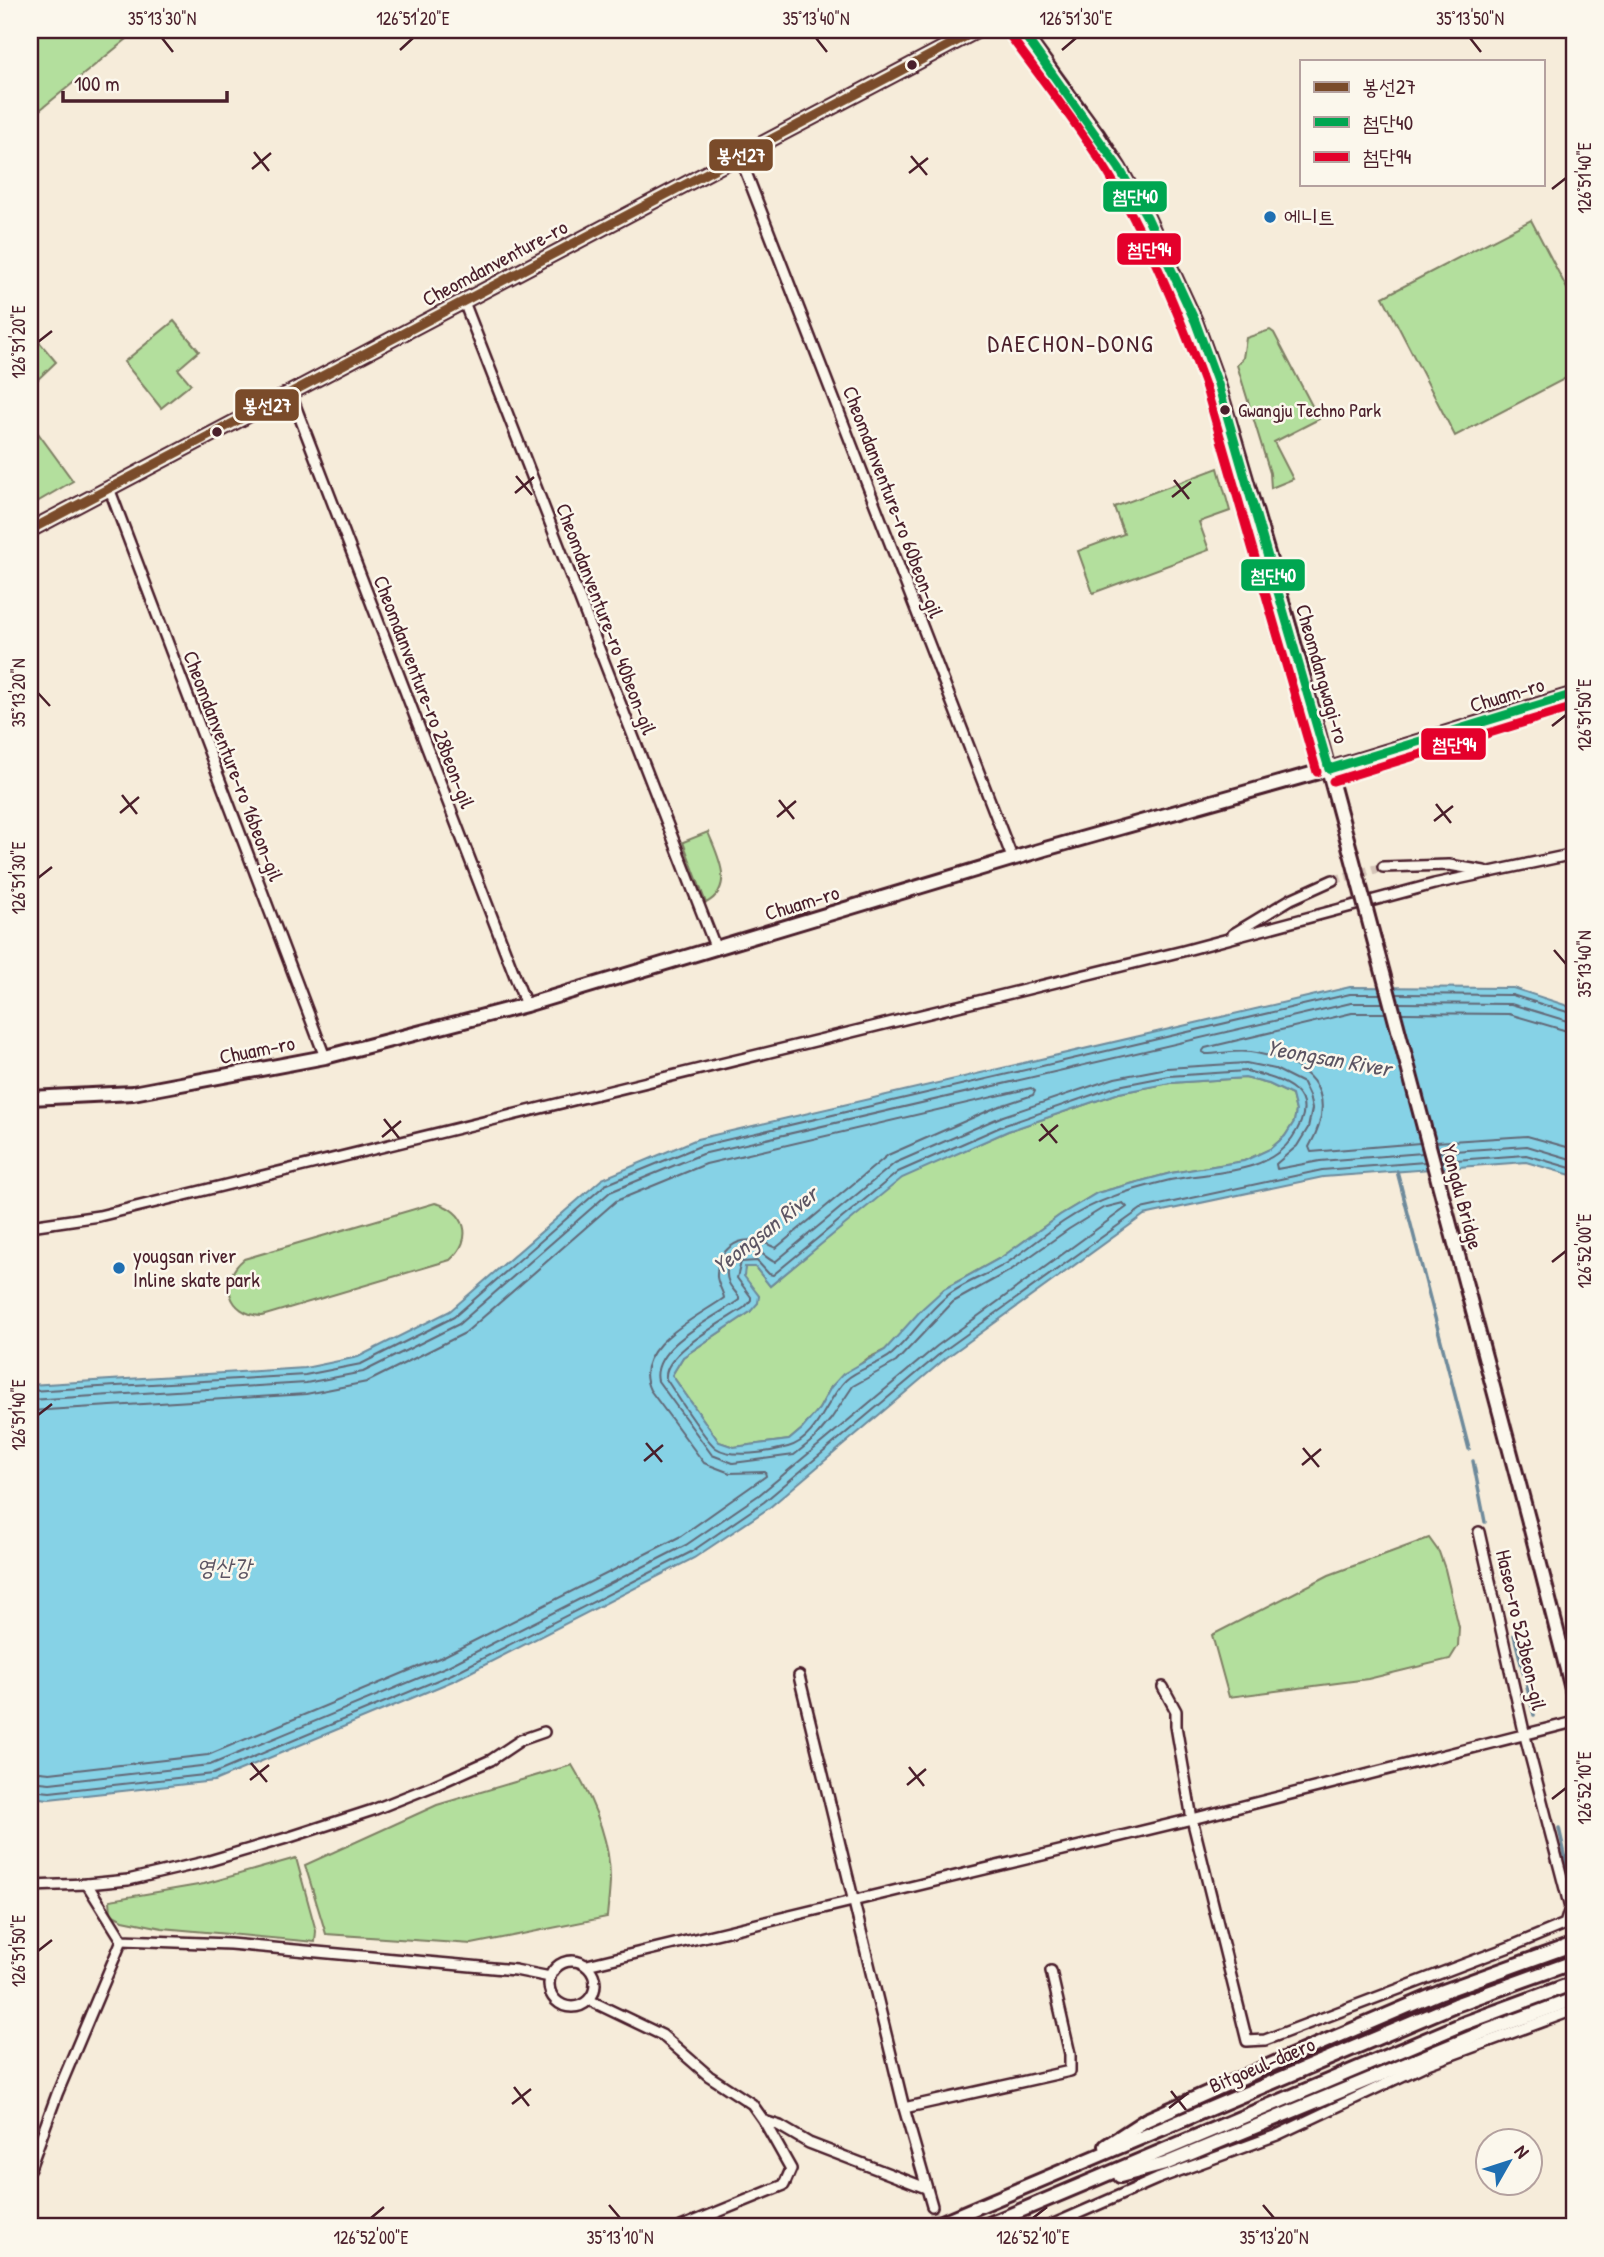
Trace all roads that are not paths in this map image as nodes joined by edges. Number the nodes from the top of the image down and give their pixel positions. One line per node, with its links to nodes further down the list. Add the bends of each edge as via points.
1 (978, 30): 3 (street, Cheomdanventure-ro)
2 (1020, 30): 9 (street, Cheomdangwagi-ro, via 1119,168 1195,321 1218,384)
3 (740, 157): 4 (street, Cheomdanventure-ro); 11 (street, Cheomdanventure-ro 60beon-gil)
4 (464, 302): 5 (street, Cheomdanventure-ro); 17 (street, Cheomdanventure-ro 40beon-gil)
5 (290, 391): 6 (street, Cheomdanventure-ro); 18 (street, Cheomdanventure-ro 28beon-gil)
6 (109, 488): 7 (street, Cheomdanventure-ro); 19 (street, Cheomdanventure-ro 16beon-gil)
7 (30, 530)
8 (1574, 694): 9 (street, Chuam-ro)
9 (1329, 769): 11 (street, Chuam-ro); 15 (street, Cheomdangwagi-ro)
10 (1574, 854): 13 (street)
11 (1013, 860): 17 (street, Chuam-ro)
12 (1382, 867): 13 (street, via 1449,865)
13 (1489, 871): 16 (street)
14 (1333, 880): 16 (street)
15 (1359, 883): 22 (street, Yongdu Bridge, bridge)
16 (1209, 944): 21 (street, via 112,1212)
17 (716, 949): 18 (street, Chuam-ro)
18 (526, 1005): 19 (street, Chuam-ro)
19 (325, 1057): 20 (street, Chuam-ro, via 133,1093)
20 (30, 1098)
21 (30, 1226)
22 (1529, 1521): 24 (street, Haseo-ro 523beon-gil)
23 (1479, 1532): 30 (street, Haseo-ro 523beon-gil)
24 (1570, 1665): 27 (street, Haseo-ro 523beon-gil)
25 (799, 1675): 34 (street)
26 (1163, 1687): 31 (street, via 1176,1711)
27 (1574, 1698)
28 (1574, 1722): 30 (street)
29 (544, 1732): 32 (street, via 373,1810 209,1861)
30 (1525, 1735): 31 (street); 31 (street, Haseo-ro 523beon-gil, via 1570,1909 1565,1924 1265,2040 1247,2040)
31 (1192, 1819): 34 (street)
32 (87, 1885): 33 (street); 35 (street)
33 (30, 1886)
34 (854, 1901): 38 (street); 45 (street)
35 (122, 1940): 40 (street, via 230,1944 515,1969); 47 (street)
36 (1574, 1944): 48 (street, via 1441,1992 1217,2088 1146,2120)
37 (1574, 1962): 48 (street, Bitgoeul-daero, via 1455,2005)
38 (587, 1965): 40 (street, via 565,1961); 43 (street, via 595,1986)
39 (1051, 1971): 45 (street, via 1070,2071)
40 (550, 1977): 43 (street, via 550,1992 560,2003 575,2007)
41 (1574, 1983): 50 (street, Bitgoeul-daero, via 1465,2022)
42 (1574, 1999): 50 (street, via 1165,2164)
43 (589, 2000): 46 (street, via 662,2035 709,2076 752,2104)
44 (1574, 2010): 56 (street, via 1430,2063 1277,2135 1157,2179)
45 (904, 2108): 51 (street)
46 (764, 2121): 51 (street); 53 (street, via 791,2169 785,2185)
47 (33, 2153): 49 (street)
48 (1073, 2167): 54 (street, Bitgoeul-daero)
49 (30, 2168)
50 (1082, 2185): 55 (street, Bitgoeul-daero)
51 (926, 2188): 52 (street)
52 (932, 2206)
53 (681, 2227)
54 (930, 2227)
55 (982, 2227)
56 (1047, 2227)

